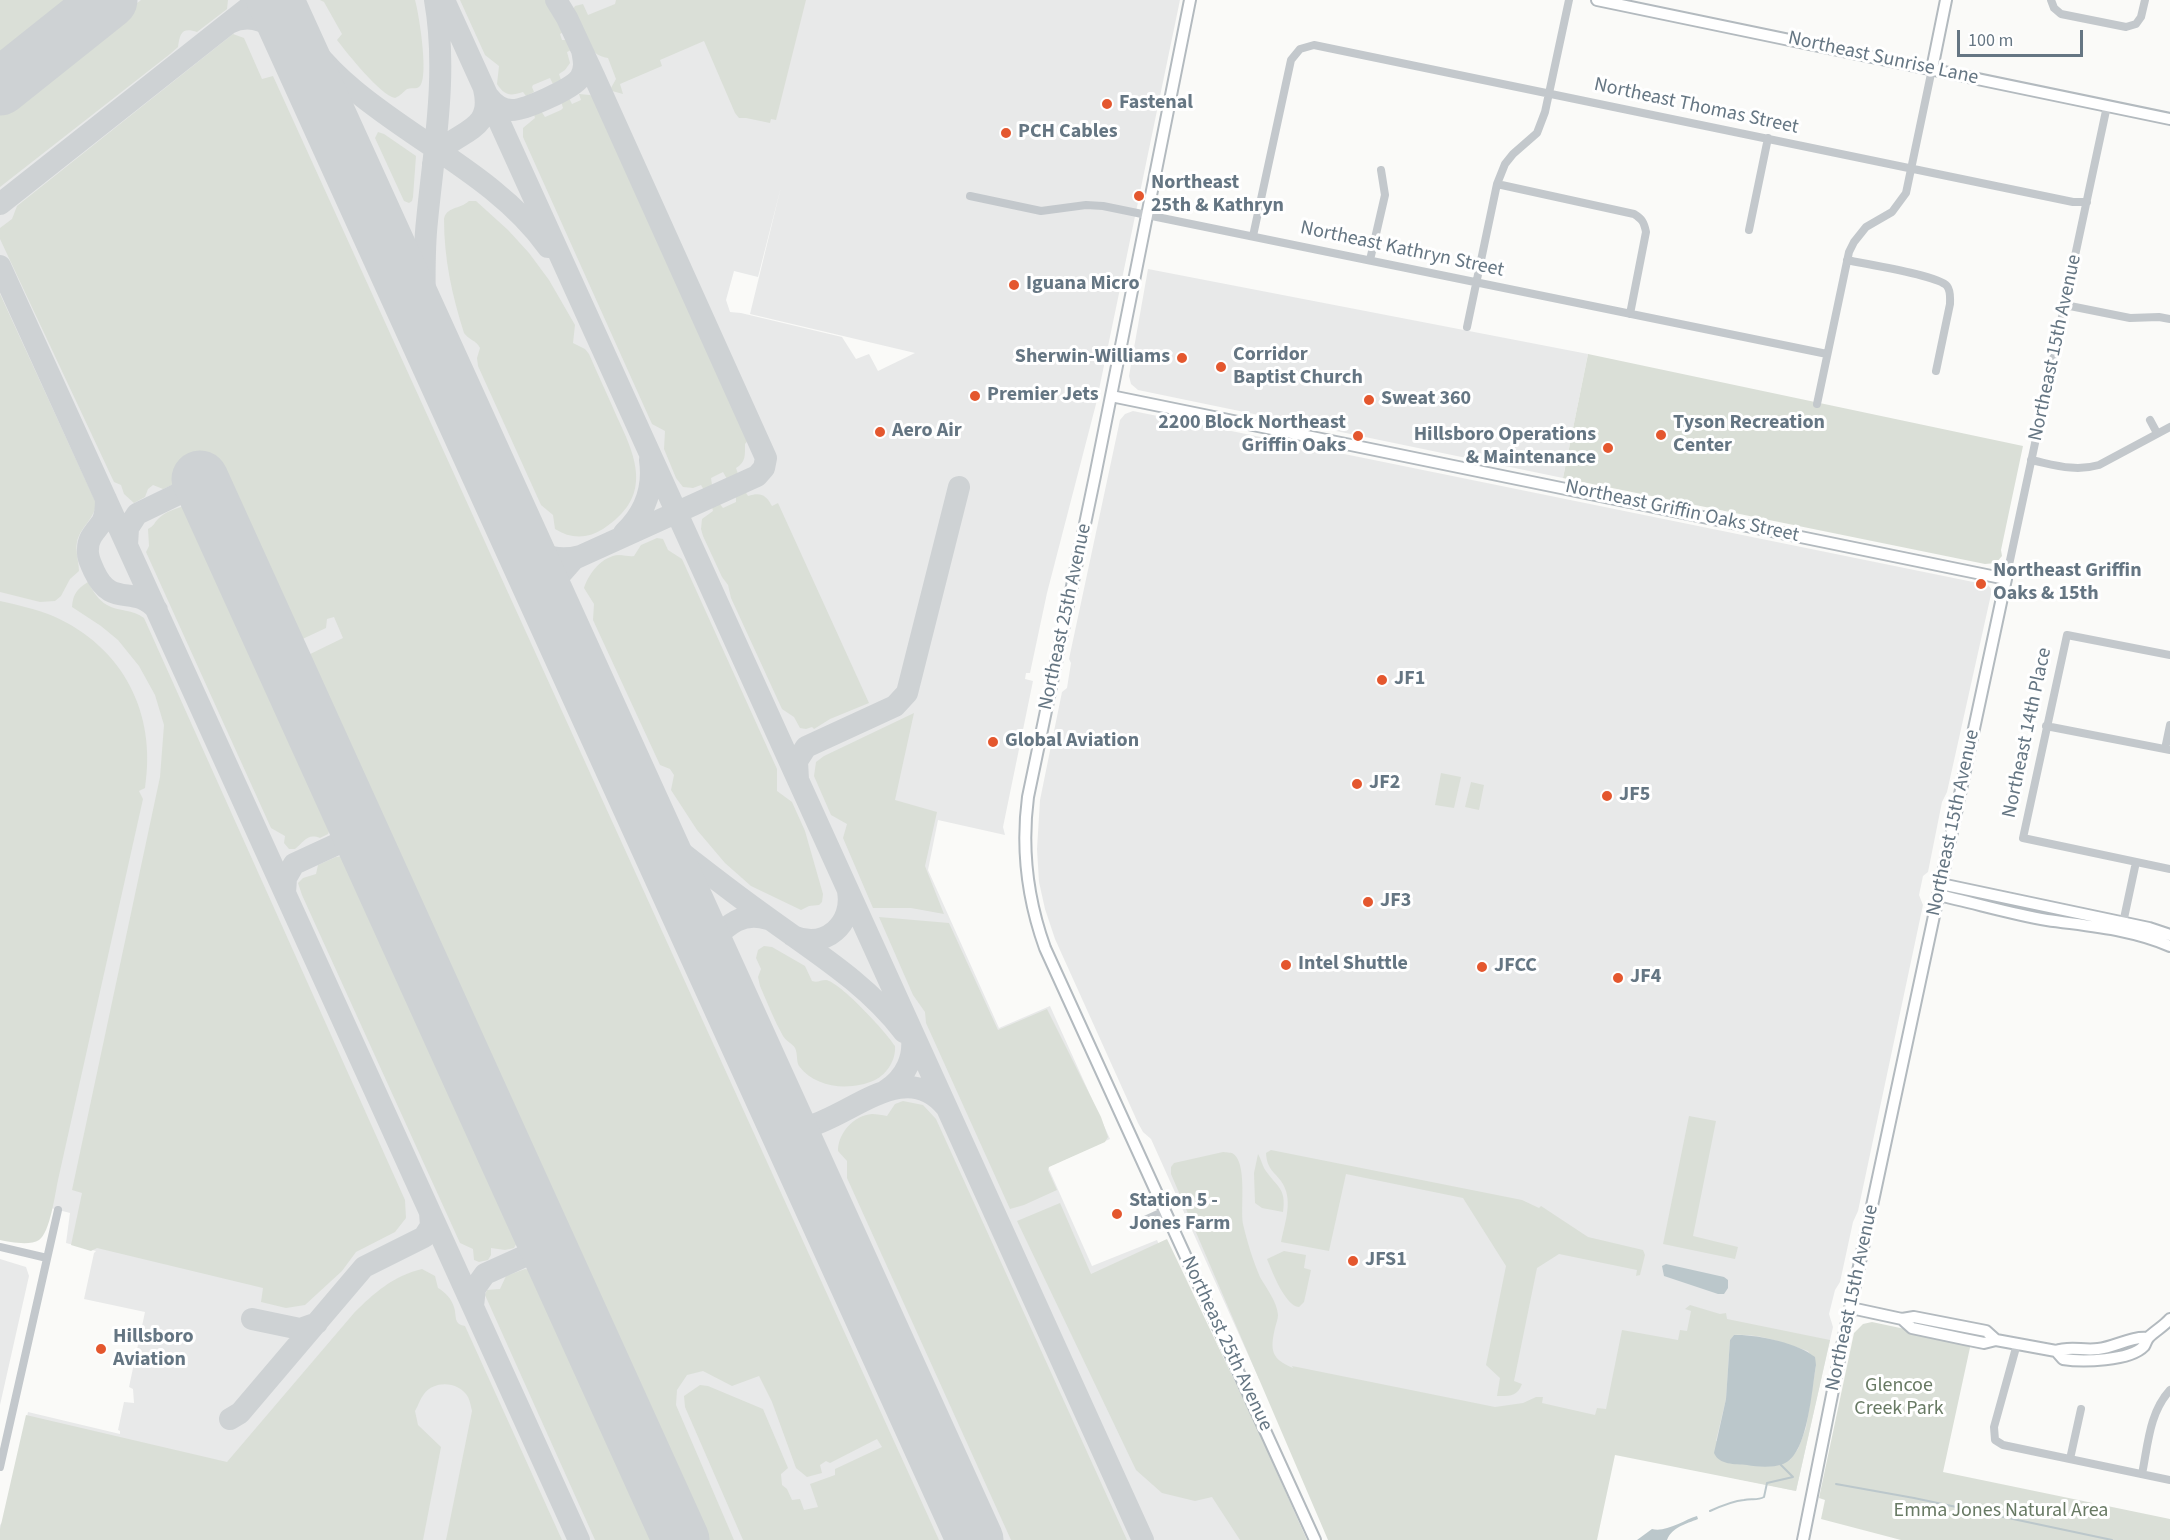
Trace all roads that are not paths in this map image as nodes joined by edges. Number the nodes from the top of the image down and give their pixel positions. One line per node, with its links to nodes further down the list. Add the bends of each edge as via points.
1 (1190, 0): 17 (street, Northeast 25th Avenue)
2 (1569, 0): 8 (street)
3 (1597, 0): 7 (street, Northeast Sunrise Lane)
4 (1946, 0): 7 (street)
5 (2051, 0): 6 (street, via 2061,14 2126,27 2136,24 2141,17)
6 (2145, 0)
7 (1932, 69): 9 (street, Northeast Sunrise Lane); 12 (street)
8 (1549, 93): 11 (street, Northeast Thomas Street); 14 (street, via 1537,133 1505,164); 19 (street, Northeast Thomas Street, via 1323,46 1300,49 1289,66)
9 (2107, 106): 10 (street, Northeast Sunrise Lane); 16 (street, Northeast 15th Avenue)
10 (2170, 119)
11 (1768, 138): 12 (street, Northeast Thomas Street); 18 (street)
12 (1911, 168): 16 (street, Northeast Thomas Street); 21 (street, via 1903,200 1892,212 1866,227)
13 (1381, 170): 20 (street, via 1385,195)
14 (1497, 184): 22 (street); 24 (street, via 1640,217 1646,232)
15 (970, 196): 17 (street, Northeast Kathryn Street, via 1041,211 1086,204)
16 (2087, 202): 23 (street, Northeast 15th Avenue)
17 (1146, 214): 19 (street, Northeast Kathryn Street); 29 (street, Northeast 25th Avenue)
18 (1749, 230)
19 (1252, 236): 20 (street, Northeast Kathryn Street)
20 (1370, 260): 22 (street, Northeast Kathryn Street)
21 (1847, 260): 27 (street); 28 (street, via 1932,278 1947,286 1950,304)
22 (1476, 282): 24 (street, Northeast Kathryn Street); 26 (street)
23 (2065, 305): 25 (street, via 2130,318); 34 (street, Northeast 15th Avenue)
24 (1630, 314): 27 (street, Northeast Kathryn Street)
25 (2170, 319)
26 (1467, 327)
27 (1827, 354): 30 (street)
28 (1936, 370)
29 (1111, 396): 35 (street, Northeast Griffin Oaks Street); 47 (street, Northeast 25th Avenue, via 1028,797 1025,858 1032,907 1045,948)
30 (1817, 404)
31 (2150, 420): 33 (street)
32 (2170, 427): 33 (street)
33 (2157, 433): 34 (street, via 2089,468 2067,468)
34 (2031, 460): 35 (street, Northeast 15th Avenue)
35 (2006, 579): 42 (street, Northeast 15th Avenue)
36 (2170, 655): 38 (street, Northeast 14th Place, via 2067,635)
37 (2170, 725): 39 (street)
38 (2046, 726): 39 (street); 40 (street, Northeast 14th Place, via 2023,838)
39 (2168, 750)
40 (2136, 862): 41 (street); 43 (street)
41 (2170, 869)
42 (1940, 889): 43 (street); 45 (street, via 2037,918 2088,924); 51 (street, Northeast 15th Avenue)
43 (2123, 923): 44 (street)
44 (2170, 934)
45 (2170, 946)
46 (58, 1210): 50 (street)
47 (1165, 1211): 48 (street); 60 (street, Northeast 25th Avenue)
48 (1145, 1220)
49 (0, 1247): 50 (street)
50 (47, 1258): 57 (street)
51 (1851, 1308): 53 (street, via 1986,1331 1996,1340); 61 (street, Northeast 15th Avenue)
52 (2169, 1321): 53 (street, via 2144,1346 2131,1353 2094,1361 2063,1359 2056,1351)
53 (2017, 1344): 56 (street, via 1994,1427 1995,1440)
54 (2170, 1390): 58 (street, via 2153,1418)
55 (2081, 1409): 56 (street)
56 (2070, 1459): 58 (street)
57 (0, 1467)
58 (2142, 1474): 59 (street)
59 (2170, 1480)
60 (1315, 1540)
61 (1803, 1540)

